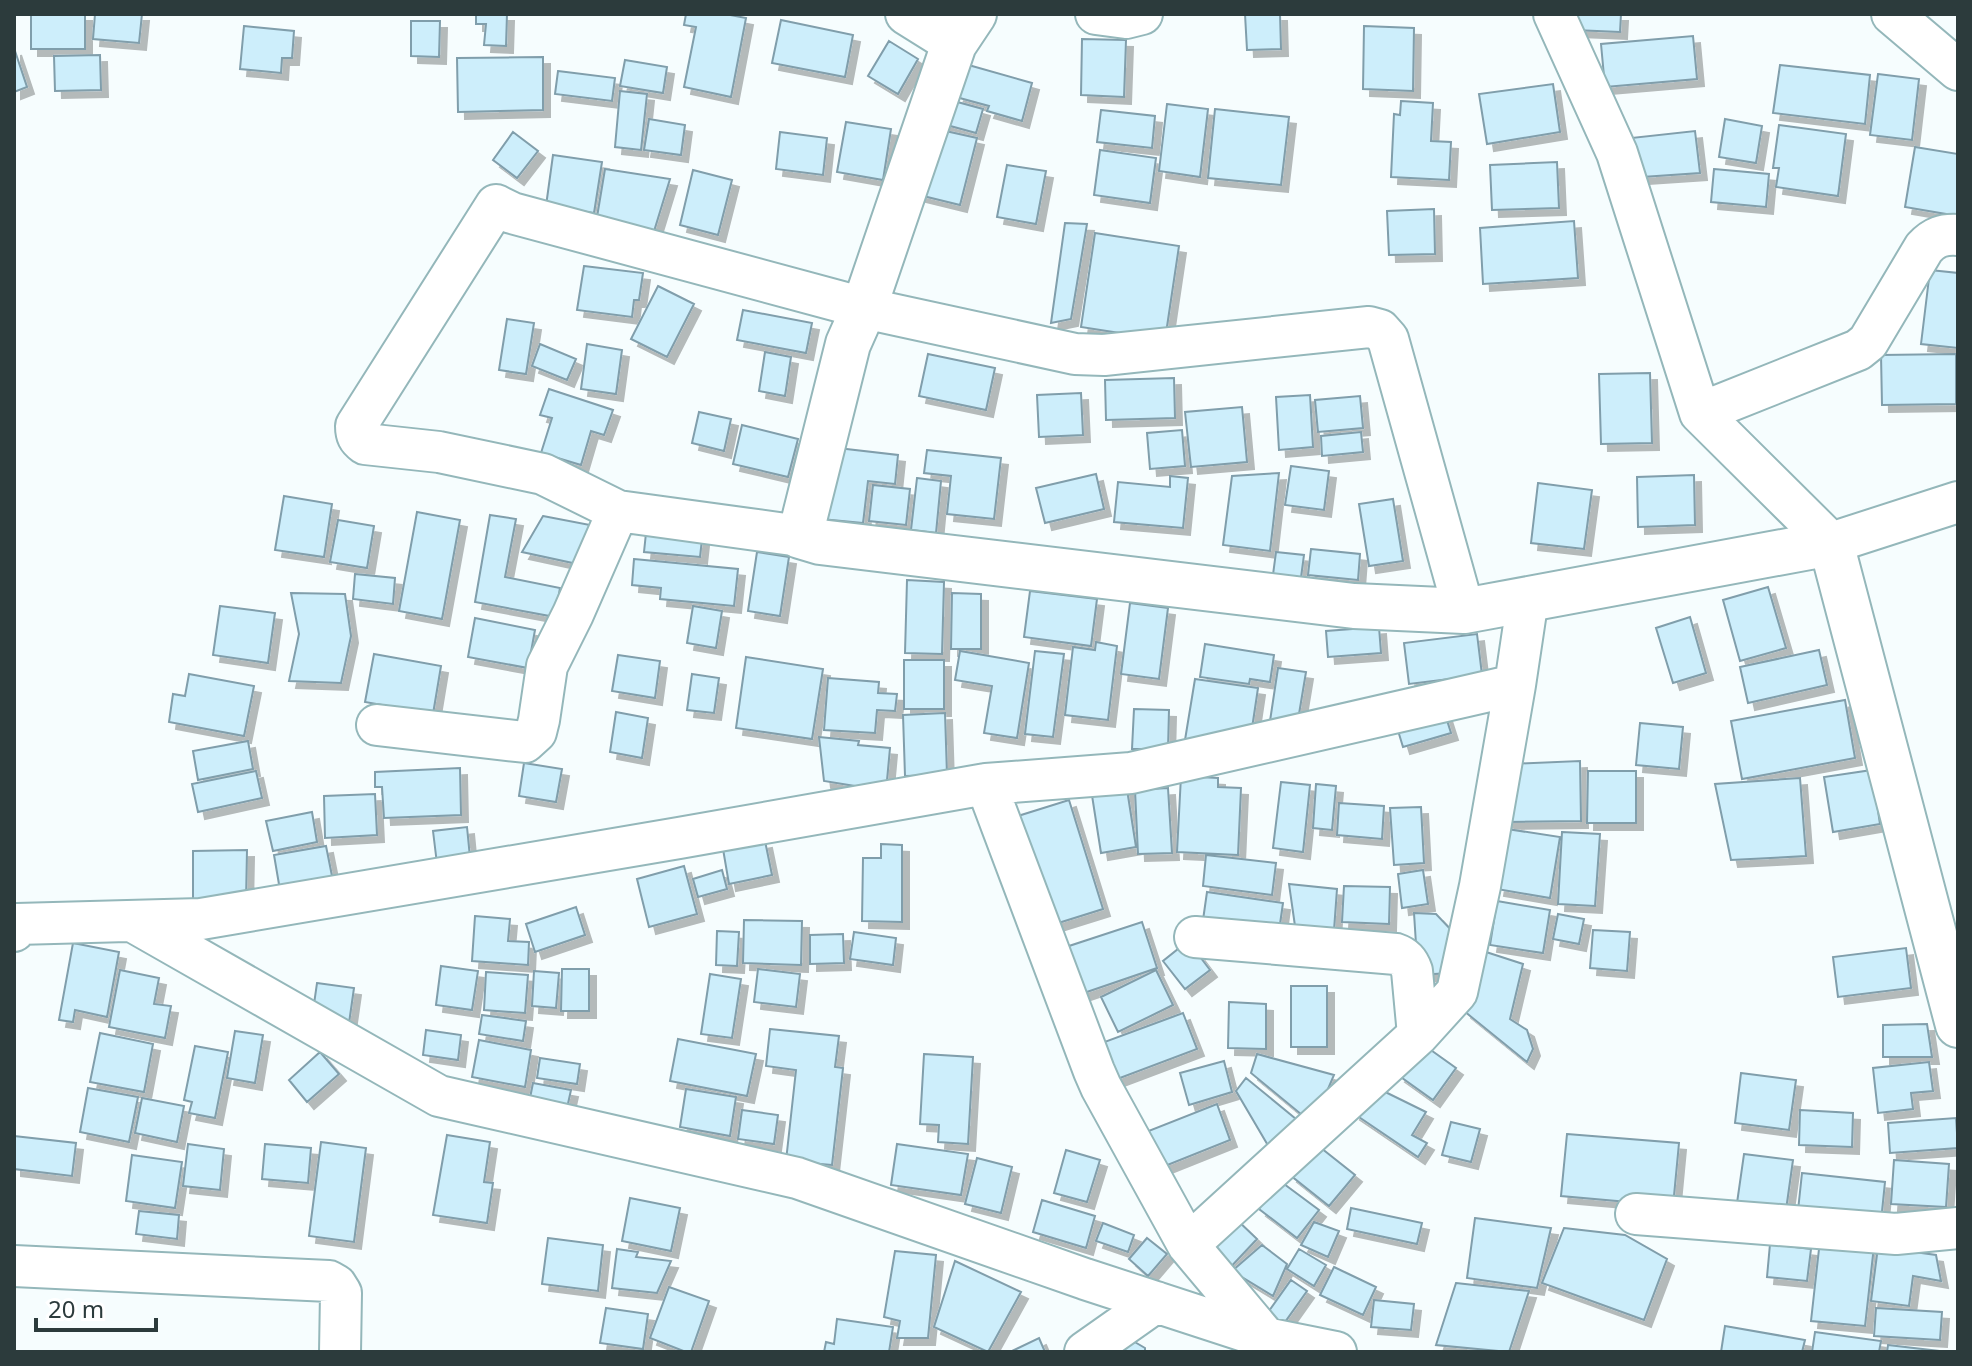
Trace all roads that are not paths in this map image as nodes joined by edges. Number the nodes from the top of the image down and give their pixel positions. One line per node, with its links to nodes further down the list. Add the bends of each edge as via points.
1 (906, 14): 6 (street)
2 (1096, 14): 3 (street)
3 (1142, 14)
4 (1554, 14): 10 (street, via 1617,153)
5 (1892, 14): 7 (street)
6 (964, 29): 9 (main road)
7 (1958, 70)
8 (1958, 235): 10 (street, via 1941,235 1924,248 1868,342 1858,350)
9 (864, 308): 12 (street, via 496,205 356,426 356,434 365,444 439,452 543,474); 13 (main road, via 848,344); 16 (street, via 1089,356 1355,328 1380,330 1388,339)
10 (1700, 413): 14 (street)
11 (1958, 502): 14 (street)
12 (618, 511): 13 (street); 18 (street, via 547,666 536,732 525,742)
13 (800, 536): 16 (main road, via 1354,606)
14 (1831, 543): 15 (main road); 23 (main road)
15 (1528, 598): 16 (main road); 17 (street)
16 (1464, 611)
17 (1515, 685): 19 (street, via 1131,773); 24 (street, via 1457,992)
18 (377, 725)
19 (986, 784): 20 (street, via 201,919); 27 (street, via 1094,1071)
20 (132, 921): 21 (street, via 17,924); 29 (street, via 439,1096 797,1178)
21 (14, 931)
22 (1195, 937): 24 (street, via 1396,954 1412,971)
23 (1958, 1025)
24 (1418, 1035): 27 (street)
25 (1636, 1214): 26 (street, via 1896,1234)
26 (1958, 1228)
27 (1188, 1245): 30 (street)
28 (14, 1266): 31 (street, via 329,1281 341,1293)
29 (1156, 1302): 30 (street); 32 (street)
30 (1266, 1338): 33 (street)
31 (340, 1352)
32 (1085, 1352)
33 (1336, 1352)

